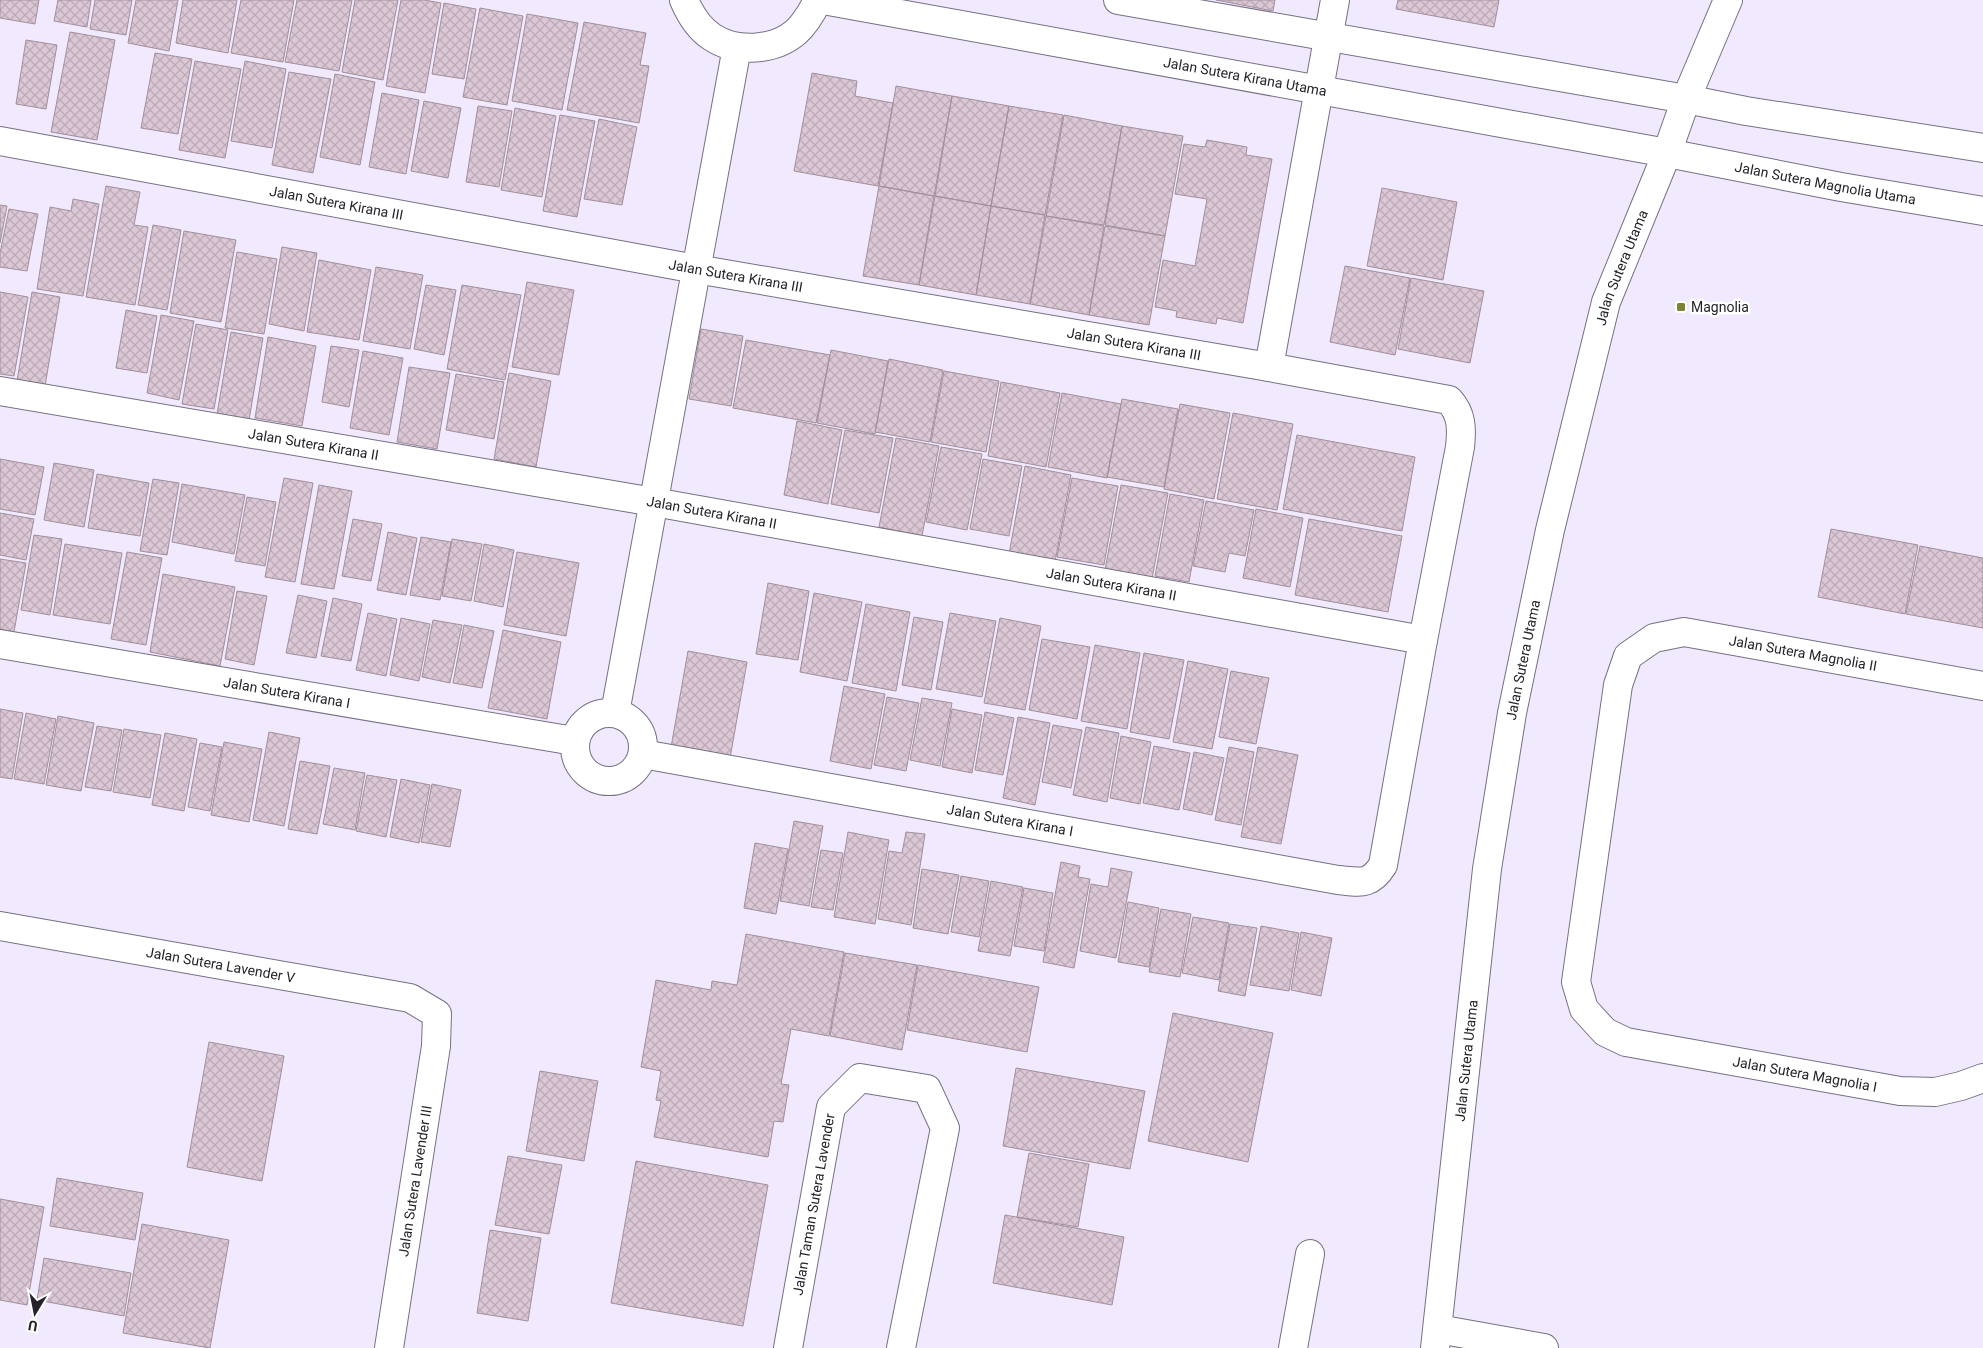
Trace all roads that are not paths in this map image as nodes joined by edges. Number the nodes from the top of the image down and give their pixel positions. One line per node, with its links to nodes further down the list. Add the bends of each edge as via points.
1 (684, 0): 8 (street, via 693,19 712,37)
2 (818, 0): 8 (street, via 796,33 778,43)
3 (823, 0): 9 (street, Jalan Sutera Kirana Utama)
4 (1118, 0): 7 (street)
5 (1335, 0): 7 (street)
6 (1728, 0): 10 (street, Jalan Sutera Utama)
7 (1329, 37): 9 (street); 10 (street)
8 (737, 47): 15 (street)
9 (1319, 90): 13 (street, Jalan Sutera Kirana Utama); 16 (street)
10 (1686, 99): 12 (street); 13 (street, Jalan Sutera Utama)
11 (0, 141): 15 (street, Jalan Sutera Kirana III)
12 (1983, 148)
13 (1667, 153): 14 (street, Jalan Sutera Magnolia Utama); 30 (street, Jalan Sutera Utama, via 1606,302 1550,530 1512,713 1487,870)
14 (1983, 211)
15 (696, 269): 16 (street, Jalan Sutera Kirana III); 18 (street)
16 (1269, 367): 19 (street, Jalan Sutera Kirana III, via 1449,400 1456,408 1460,419 1460,447)
17 (0, 391): 18 (street, Jalan Sutera Kirana II)
18 (654, 502): 19 (street, Jalan Sutera Kirana II); 23 (street)
19 (1422, 640): 25 (street, Jalan Sutera Kirana I, via 1384,866 1376,876 1361,882)
20 (0, 644): 24 (street, Jalan Sutera Kirana I)
21 (1628, 656): 22 (street, Jalan Sutera Magnolia II, via 1654,638 1684,632); 28 (street, Jalan Sutera Magnolia I, via 1618,685 1576,982 1584,1009 1605,1032 1626,1042 1900,1091 1935,1092)
22 (1983, 686)
23 (616, 713): 24 (street, via 597,714 582,724); 25 (street, via 628,718 638,728 644,740)
24 (574, 741): 25 (street, via 576,756 583,770 595,779 610,782 625,778 637,768)
25 (643, 754)
26 (0, 926): 27 (street, Jalan Sutera Lavender V, via 410,998)
27 (437, 1014): 31 (street, Jalan Sutera Lavender III, via 436,1046)
28 (1983, 1078)
29 (1310, 1254): 34 (street)
30 (1437, 1339): 35 (street)
31 (389, 1348)
32 (788, 1348): 33 (street, Jalan Taman Sutera Lavender, via 831,1107 860,1078 927,1089 945,1128)
33 (901, 1348)
34 (1293, 1348)
35 (1544, 1348)

